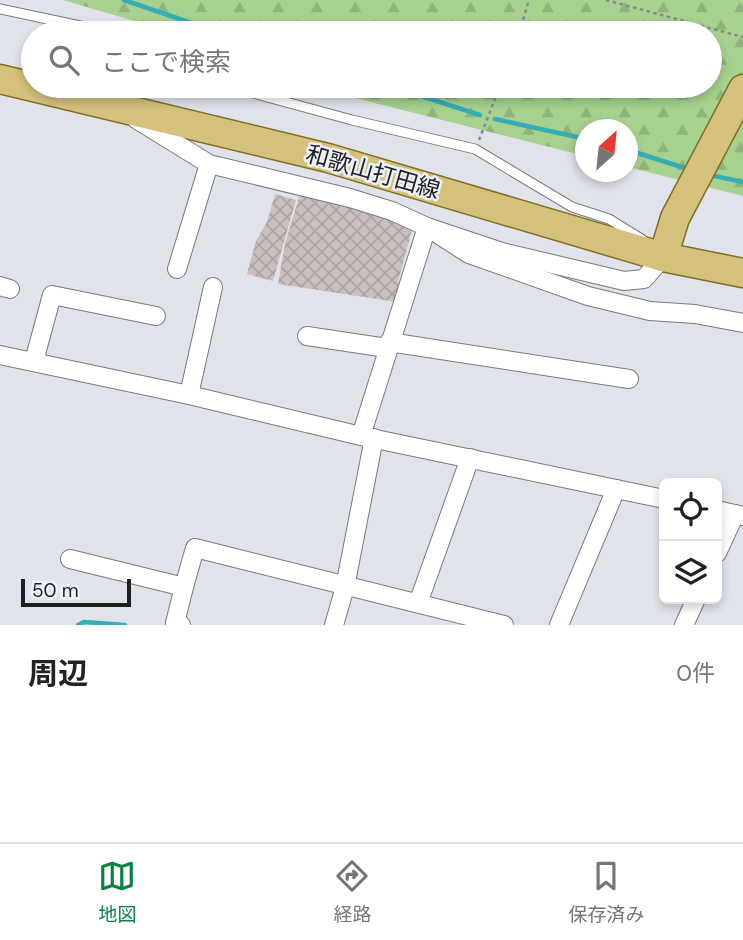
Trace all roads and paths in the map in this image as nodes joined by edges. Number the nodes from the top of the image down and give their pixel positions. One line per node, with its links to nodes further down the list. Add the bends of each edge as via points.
1 (529, 0): 5 (path)
2 (606, 0): 6 (path)
3 (0, 9): 4 (lane)
4 (56, 21)
5 (523, 21)
6 (684, 21)
7 (722, 31): 8 (path)
8 (743, 37)
9 (0, 79): 10 (main road, 和歌山打田線)
10 (21, 84)
11 (743, 89): 19 (main road, via 675,218)
12 (81, 98): 15 (main road, 和歌山打田線)
13 (272, 98): 16 (lane)
14 (495, 98): 16 (path)
15 (115, 106): 17 (street); 19 (main road, 和歌山打田線, via 328,158)
16 (475, 149): 19 (lane, via 572,207 609,219)
17 (209, 164): 18 (street, via 349,198); 20 (street)
18 (427, 227): 19 (street, via 502,252 624,281 643,279); 24 (street, via 468,254 588,296 650,311); 26 (street)
19 (663, 257): 21 (main road, 和歌山打田線)
20 (177, 270)
21 (743, 273)
22 (213, 287): 30 (street)
23 (156, 316): 28 (street, via 52,295)
24 (743, 323)
25 (307, 337): 26 (street)
26 (388, 345): 29 (street); 31 (street)
27 (0, 355): 28 (street)
28 (34, 361): 30 (street)
29 (629, 379)
30 (189, 395): 31 (street)
31 (367, 437): 32 (street); 39 (street)
32 (470, 458): 33 (street); 40 (street)
33 (616, 489): 34 (street); 45 (street)
34 (659, 498)
35 (732, 513): 36 (street)
36 (722, 541)
37 (70, 559): 38 (street)
38 (184, 587): 39 (street, via 195,548); 42 (street, via 175,623)
39 (345, 587): 43 (street); 44 (street)
40 (421, 595)
41 (694, 604): 46 (street)
42 (181, 625)
43 (334, 625)
44 (504, 625)
45 (559, 625)
46 (684, 625)

